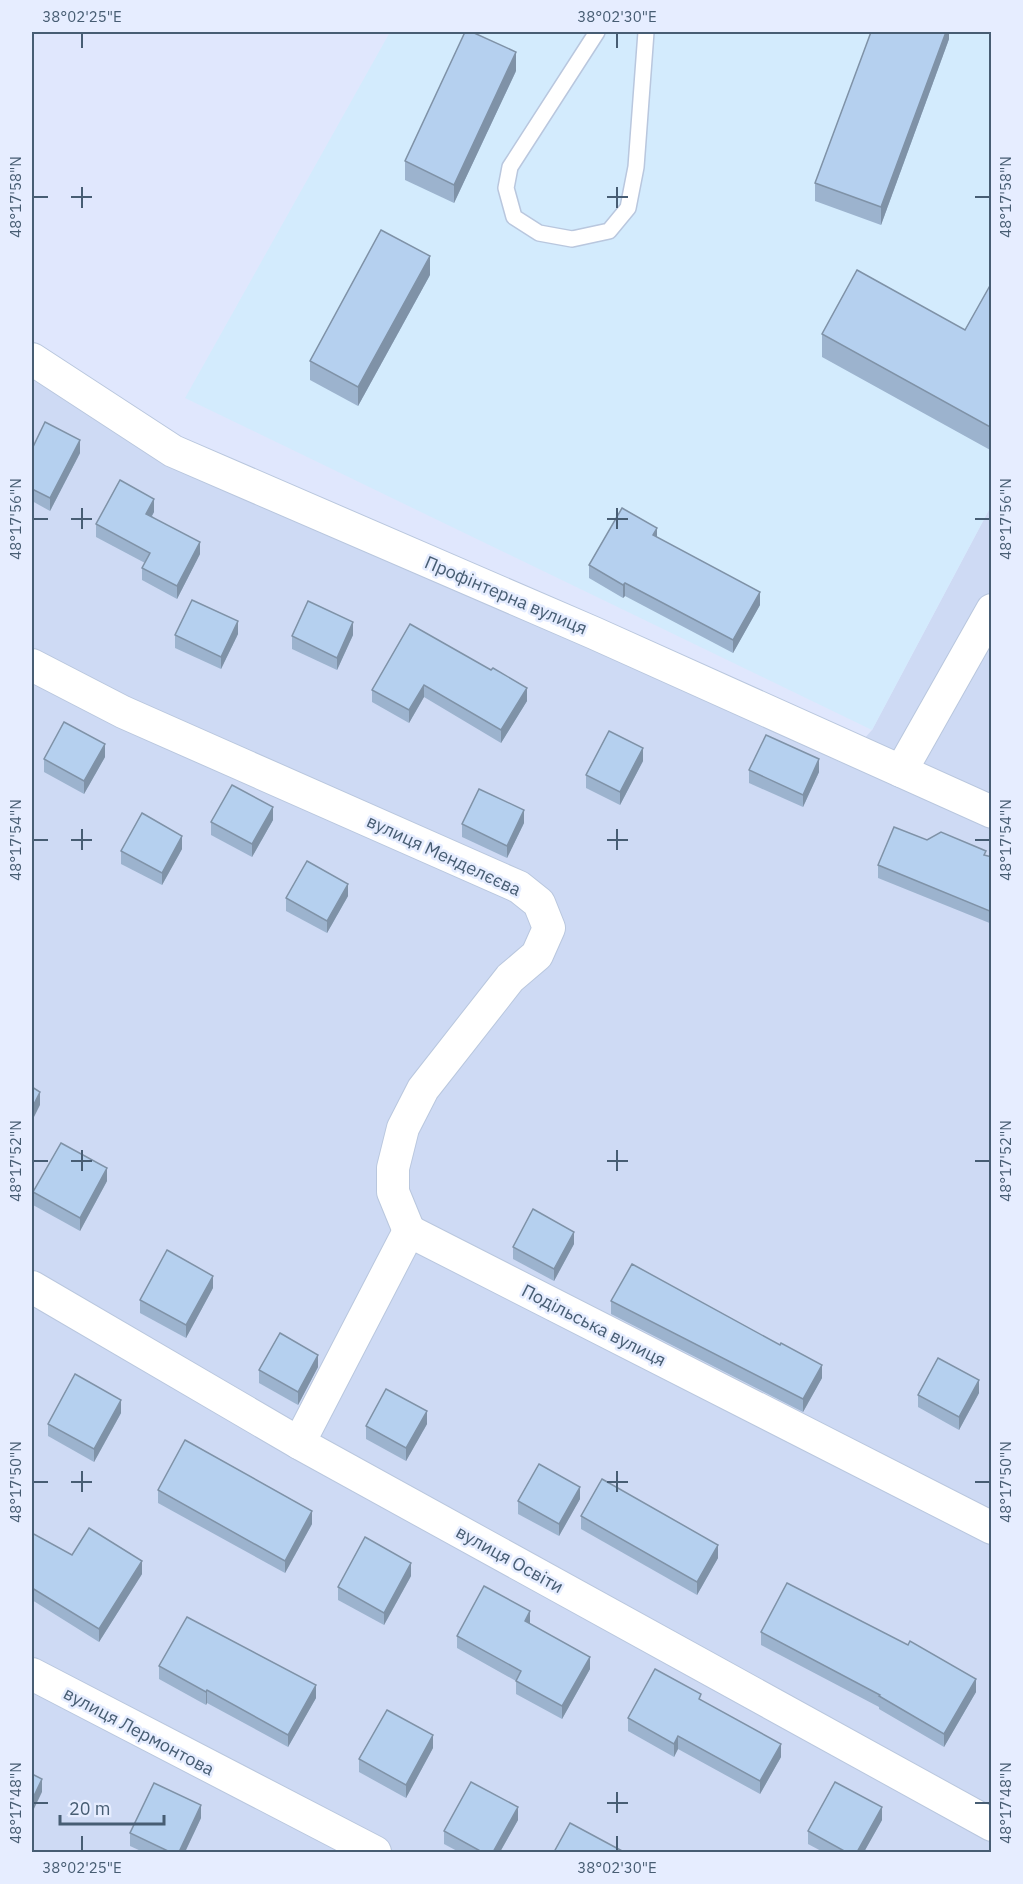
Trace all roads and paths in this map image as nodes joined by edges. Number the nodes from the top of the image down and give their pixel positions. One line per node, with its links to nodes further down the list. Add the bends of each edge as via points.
1 (597, 32): 2 (lane, via 510,167 506,188 514,217 539,233 572,239 609,231 628,208 636,167)
2 (646, 32)
3 (32, 359): 6 (street, Профінтерна вулиця, via 173,451)
4 (992, 610): 6 (street)
5 (32, 664): 8 (street, вулиця Менделєєва, via 123,711 519,887 539,903 549,928 537,955 510,978 423,1089 403,1128 393,1168 393,1192)
6 (901, 771): 7 (street, Профінтерна вулиця)
7 (992, 812)
8 (409, 1231): 10 (street); 11 (street, Подільська вулиця)
9 (32, 1287): 10 (street, вулиця Освіти)
10 (299, 1443): 13 (street, вулиця Освіти)
11 (992, 1528)
12 (32, 1674): 14 (street, вулиця Лермонтова)
13 (992, 1825)
14 (375, 1852)

